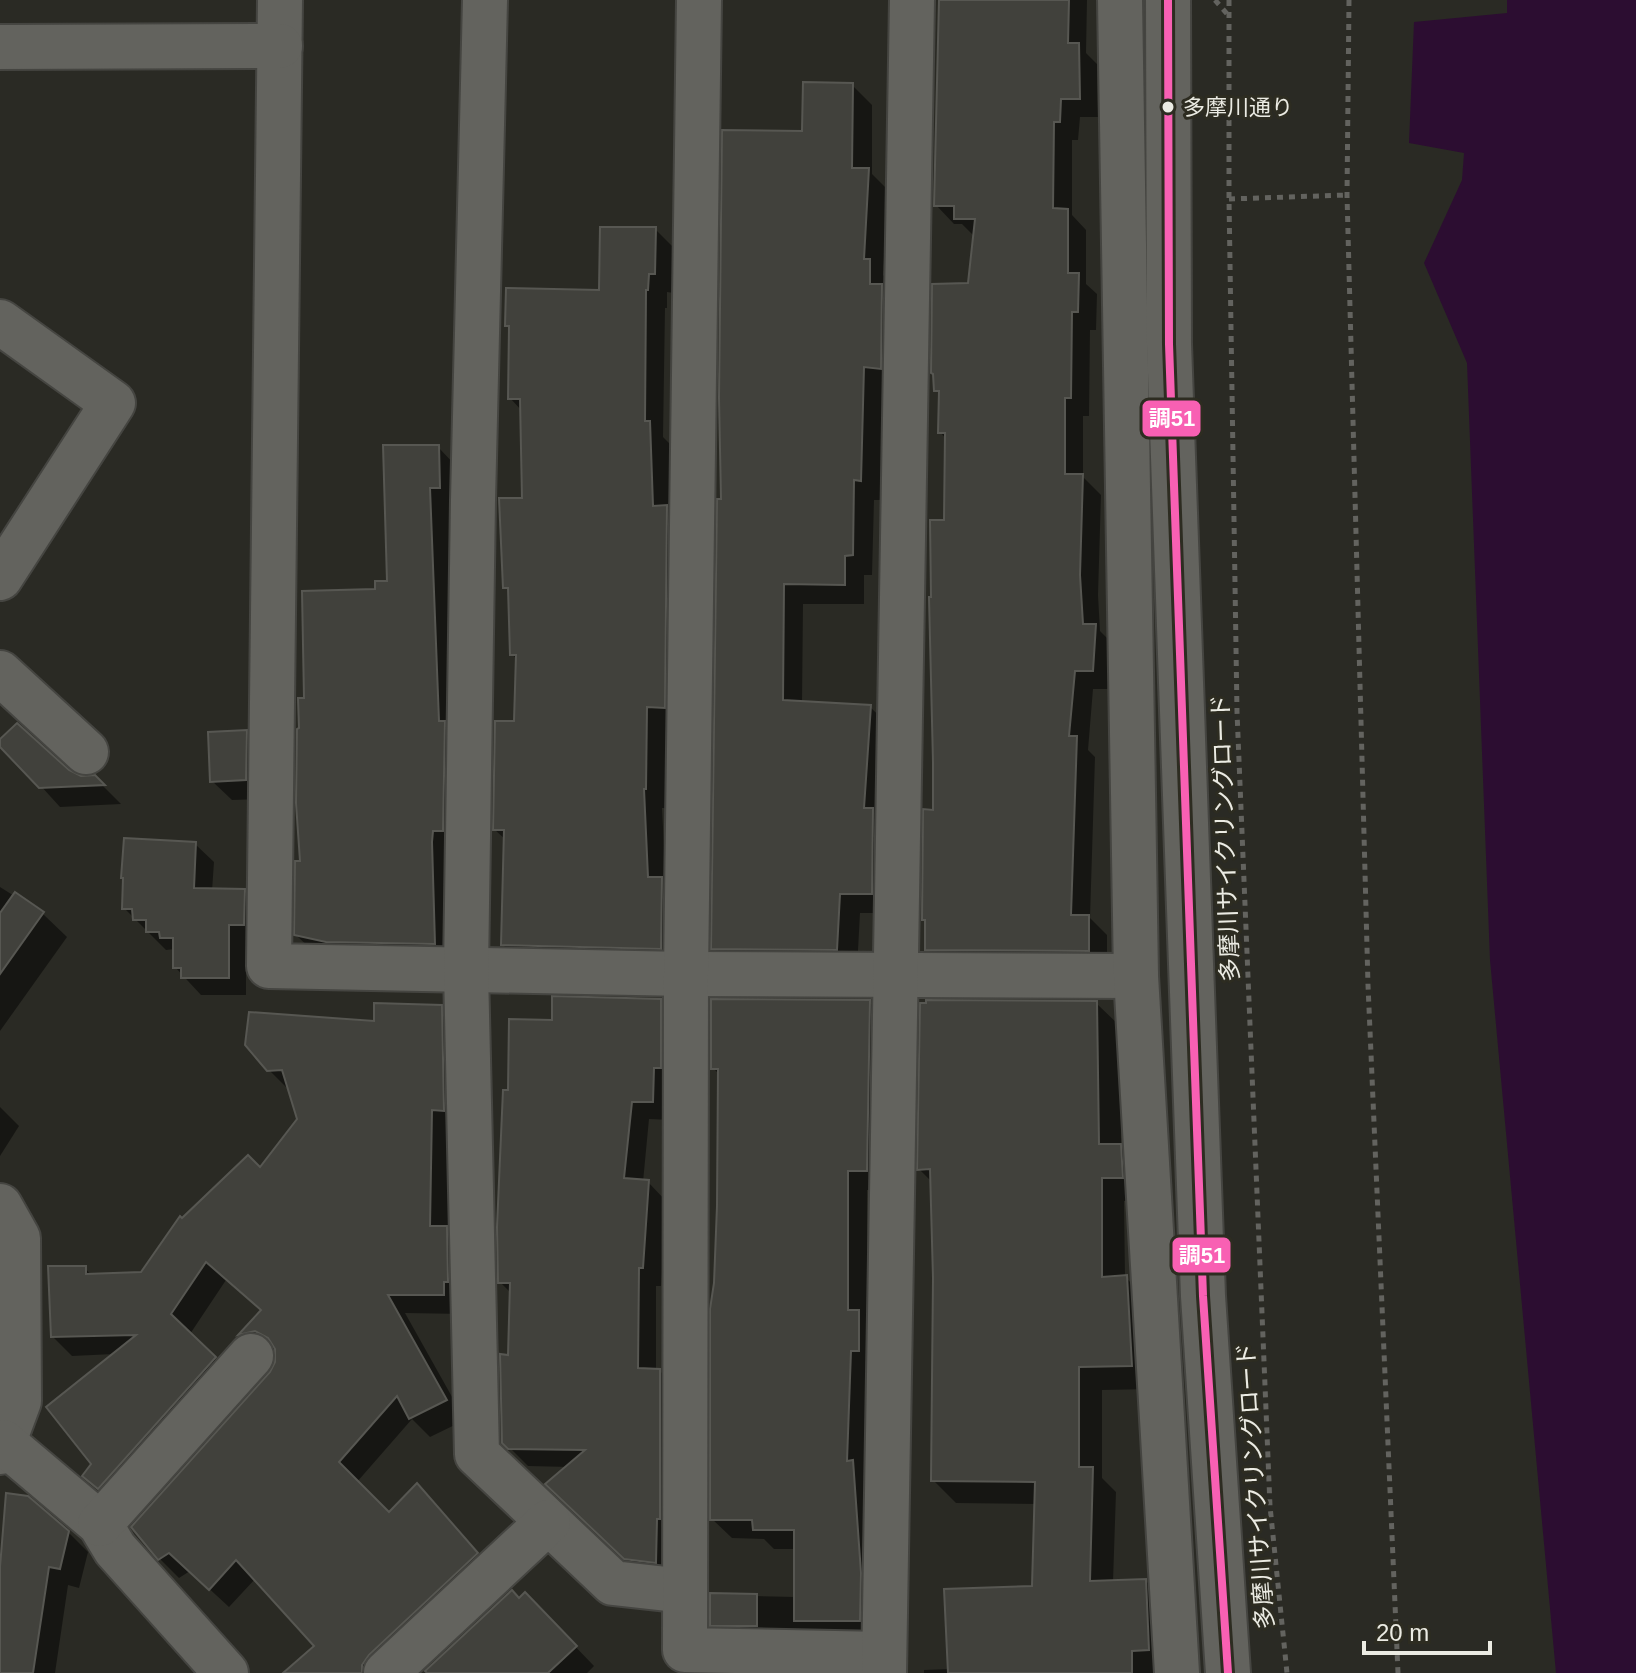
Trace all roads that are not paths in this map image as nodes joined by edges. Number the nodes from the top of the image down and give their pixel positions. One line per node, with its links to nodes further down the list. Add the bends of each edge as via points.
1 (280, 0): 7 (street)
2 (485, 0): 13 (street)
3 (699, 0): 14 (street)
4 (912, 0): 15 (street)
5 (1120, 0): 16 (street)
6 (1168, 0): 27 (street, via 1169,344 1191,978 1203,1296)
7 (280, 46): 8 (street); 13 (street, via 269,966)
8 (0, 47)
9 (0, 322): 10 (street, via 113,403)
10 (0, 578)
11 (0, 673): 12 (street)
12 (86, 752)
13 (466, 971): 14 (street); 20 (street, via 477,1454)
14 (686, 974): 15 (street); 22 (street)
15 (894, 975): 16 (street); 23 (street)
16 (1136, 976): 26 (street)
17 (0, 1206): 19 (street, via 18,1238 19,1401)
18 (251, 1356): 21 (street)
19 (2, 1447): 21 (street)
20 (548, 1522): 22 (street, via 613,1583); 25 (street)
21 (100, 1524): 24 (street, via 115,1549)
22 (685, 1591): 23 (street, via 685,1650)
23 (884, 1663)
24 (226, 1673)
25 (386, 1673)
26 (1177, 1673)
27 (1228, 1673)

